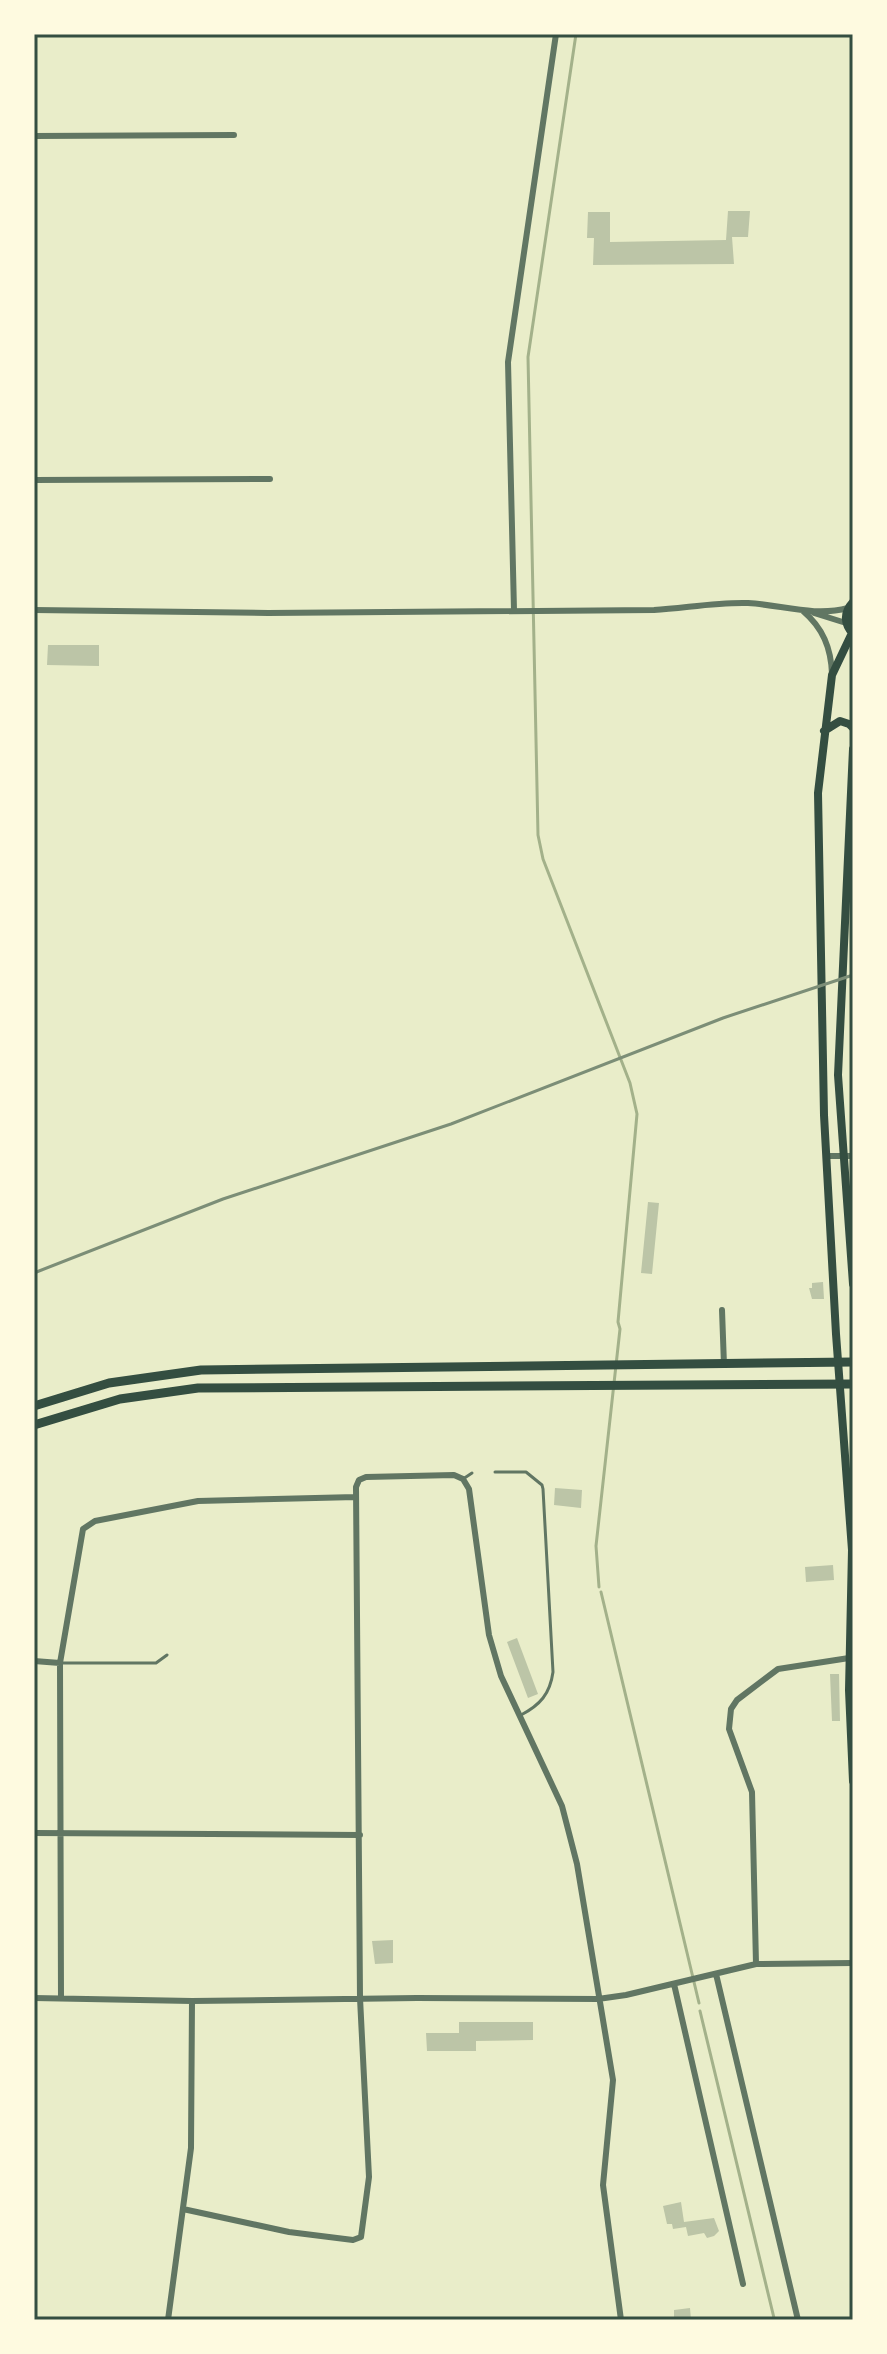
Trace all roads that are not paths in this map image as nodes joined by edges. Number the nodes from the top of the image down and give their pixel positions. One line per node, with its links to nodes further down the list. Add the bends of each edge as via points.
1 (556, 34): 8 (street, via 508,362)
2 (234, 135): 3 (street)
3 (34, 136)
4 (270, 479): 5 (street)
5 (34, 480)
6 (851, 605): 9 (street); 10 (main road)
7 (34, 610): 8 (street)
8 (517, 610): 9 (street, via 654,610 714,603)
9 (807, 611): 10 (street); 12 (street, via 826,641)
10 (846, 623): 11 (main road)
11 (852, 634): 12 (main road)
12 (832, 675): 14 (main road)
13 (853, 728): 14 (main road, via 840,721)
14 (824, 731): 16 (main road, via 818,837)
15 (853, 749): 17 (main road, via 839,1046)
16 (826, 1156): 17 (street); 21 (main road)
17 (843, 1156): 18 (street); 19 (main road)
18 (853, 1156)
19 (853, 1284)
20 (722, 1310): 23 (street)
21 (839, 1362): 22 (main road); 23 (main road); 26 (main road)
22 (853, 1362)
23 (724, 1365): 24 (main road)
24 (538, 1366): 25 (main road); 28 (main road, via 183,1371 109,1383)
25 (538, 1384): 26 (main road); 29 (main road, via 181,1389 103,1403)
26 (841, 1384): 27 (main road); 34 (main road)
27 (853, 1384)
28 (34, 1406)
29 (34, 1425)
30 (495, 1472): 39 (lane, via 523,1471 543,1489 553,1672 547,1693)
31 (472, 1473): 32 (lane)
32 (463, 1479): 33 (street, via 447,1474 366,1477 358,1483); 39 (street, via 469,1489 487,1627)
33 (356, 1497): 38 (street, via 198,1501 95,1521 83,1529); 43 (street)
34 (852, 1597): 36 (main road)
35 (167, 1655): 38 (lane, via 156,1663)
36 (849, 1658): 40 (main road); 45 (street, via 778,1669 731,1709 729,1729 752,1792)
37 (34, 1661): 38 (street)
38 (60, 1663): 42 (street)
39 (519, 1716): 51 (street, via 566,1817)
40 (853, 1781)
41 (34, 1833): 42 (street)
42 (60, 1834): 43 (street); 49 (street)
43 (360, 1835): 50 (street)
44 (853, 1963): 45 (street)
45 (756, 1964): 46 (street)
46 (716, 1974): 47 (street); 57 (street)
47 (678, 1983): 51 (street); 54 (street)
48 (34, 1998): 49 (street)
49 (61, 1998): 52 (street)
50 (360, 1998): 51 (street); 52 (street); 53 (street, via 369,2177 359,2239 328,2238)
51 (598, 1999): 56 (street, via 614,2086 603,2187)
52 (192, 2001): 53 (street, via 192,2130)
53 (183, 2209): 55 (street)
54 (743, 2284)
55 (168, 2320)
56 (621, 2320)
57 (798, 2320)

